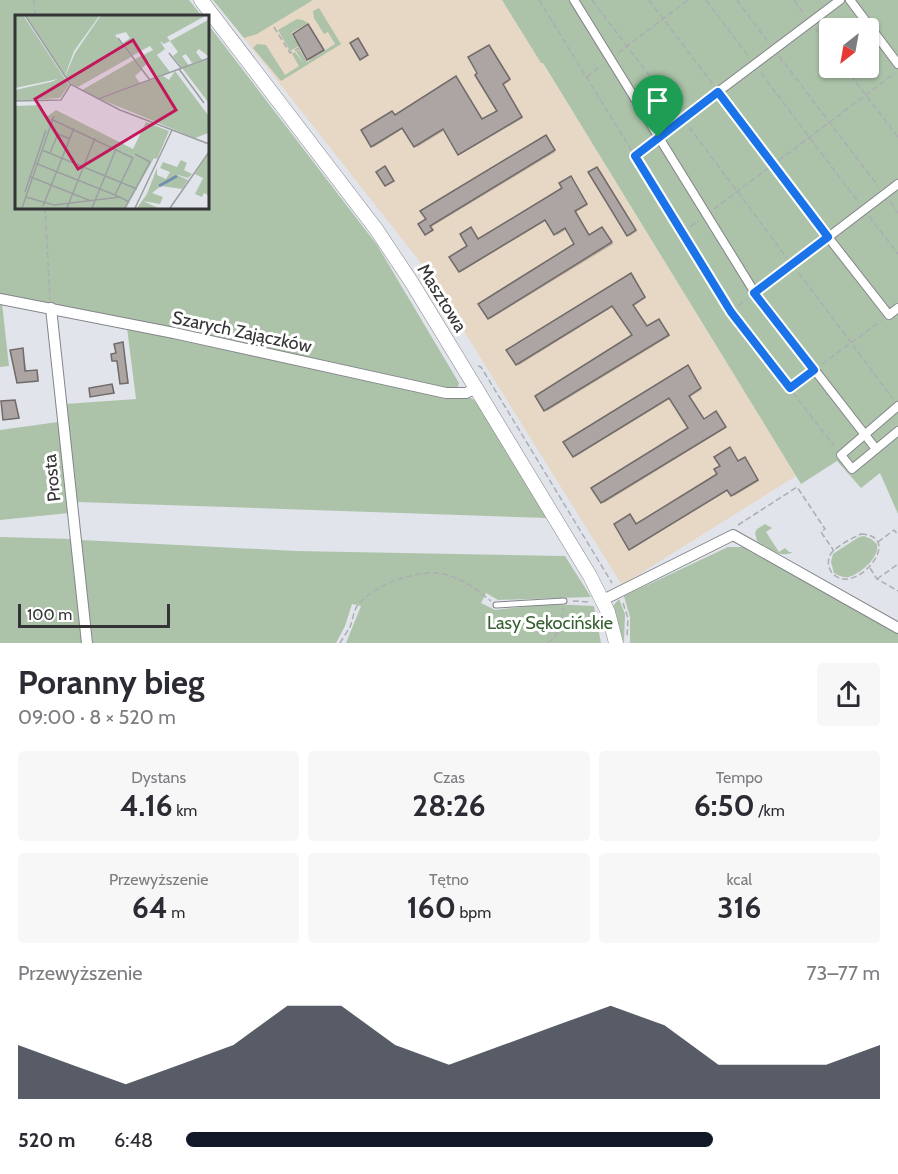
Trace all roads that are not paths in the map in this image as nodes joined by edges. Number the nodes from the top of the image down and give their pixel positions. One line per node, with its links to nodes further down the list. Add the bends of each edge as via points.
1 (201, 0): 13 (street, Masztowa, via 376,229)
2 (574, 0): 6 (street)
3 (840, 0): 6 (street)
4 (849, 0): 5 (street)
5 (898, 64)
6 (658, 137): 9 (street)
7 (898, 184): 8 (street)
8 (828, 237): 9 (street); 12 (street, via 889,315)
9 (754, 293): 16 (street)
10 (0, 299): 11 (street, Szarych Zajączków)
11 (51, 308): 13 (street, Szarych Zajączków, via 446,393 466,393); 23 (street, Prosta)
12 (898, 308)
13 (476, 388): 19 (street, Masztowa)
14 (898, 406): 16 (street)
15 (898, 431): 17 (street)
16 (864, 435): 17 (street); 17 (street, via 841,455 852,469)
17 (876, 449)
18 (564, 601): 20 (lane)
19 (598, 601): 21 (street, via 733,535); 22 (street, Masztowa)
20 (496, 605)
21 (898, 628)
22 (619, 642)
23 (87, 643)

